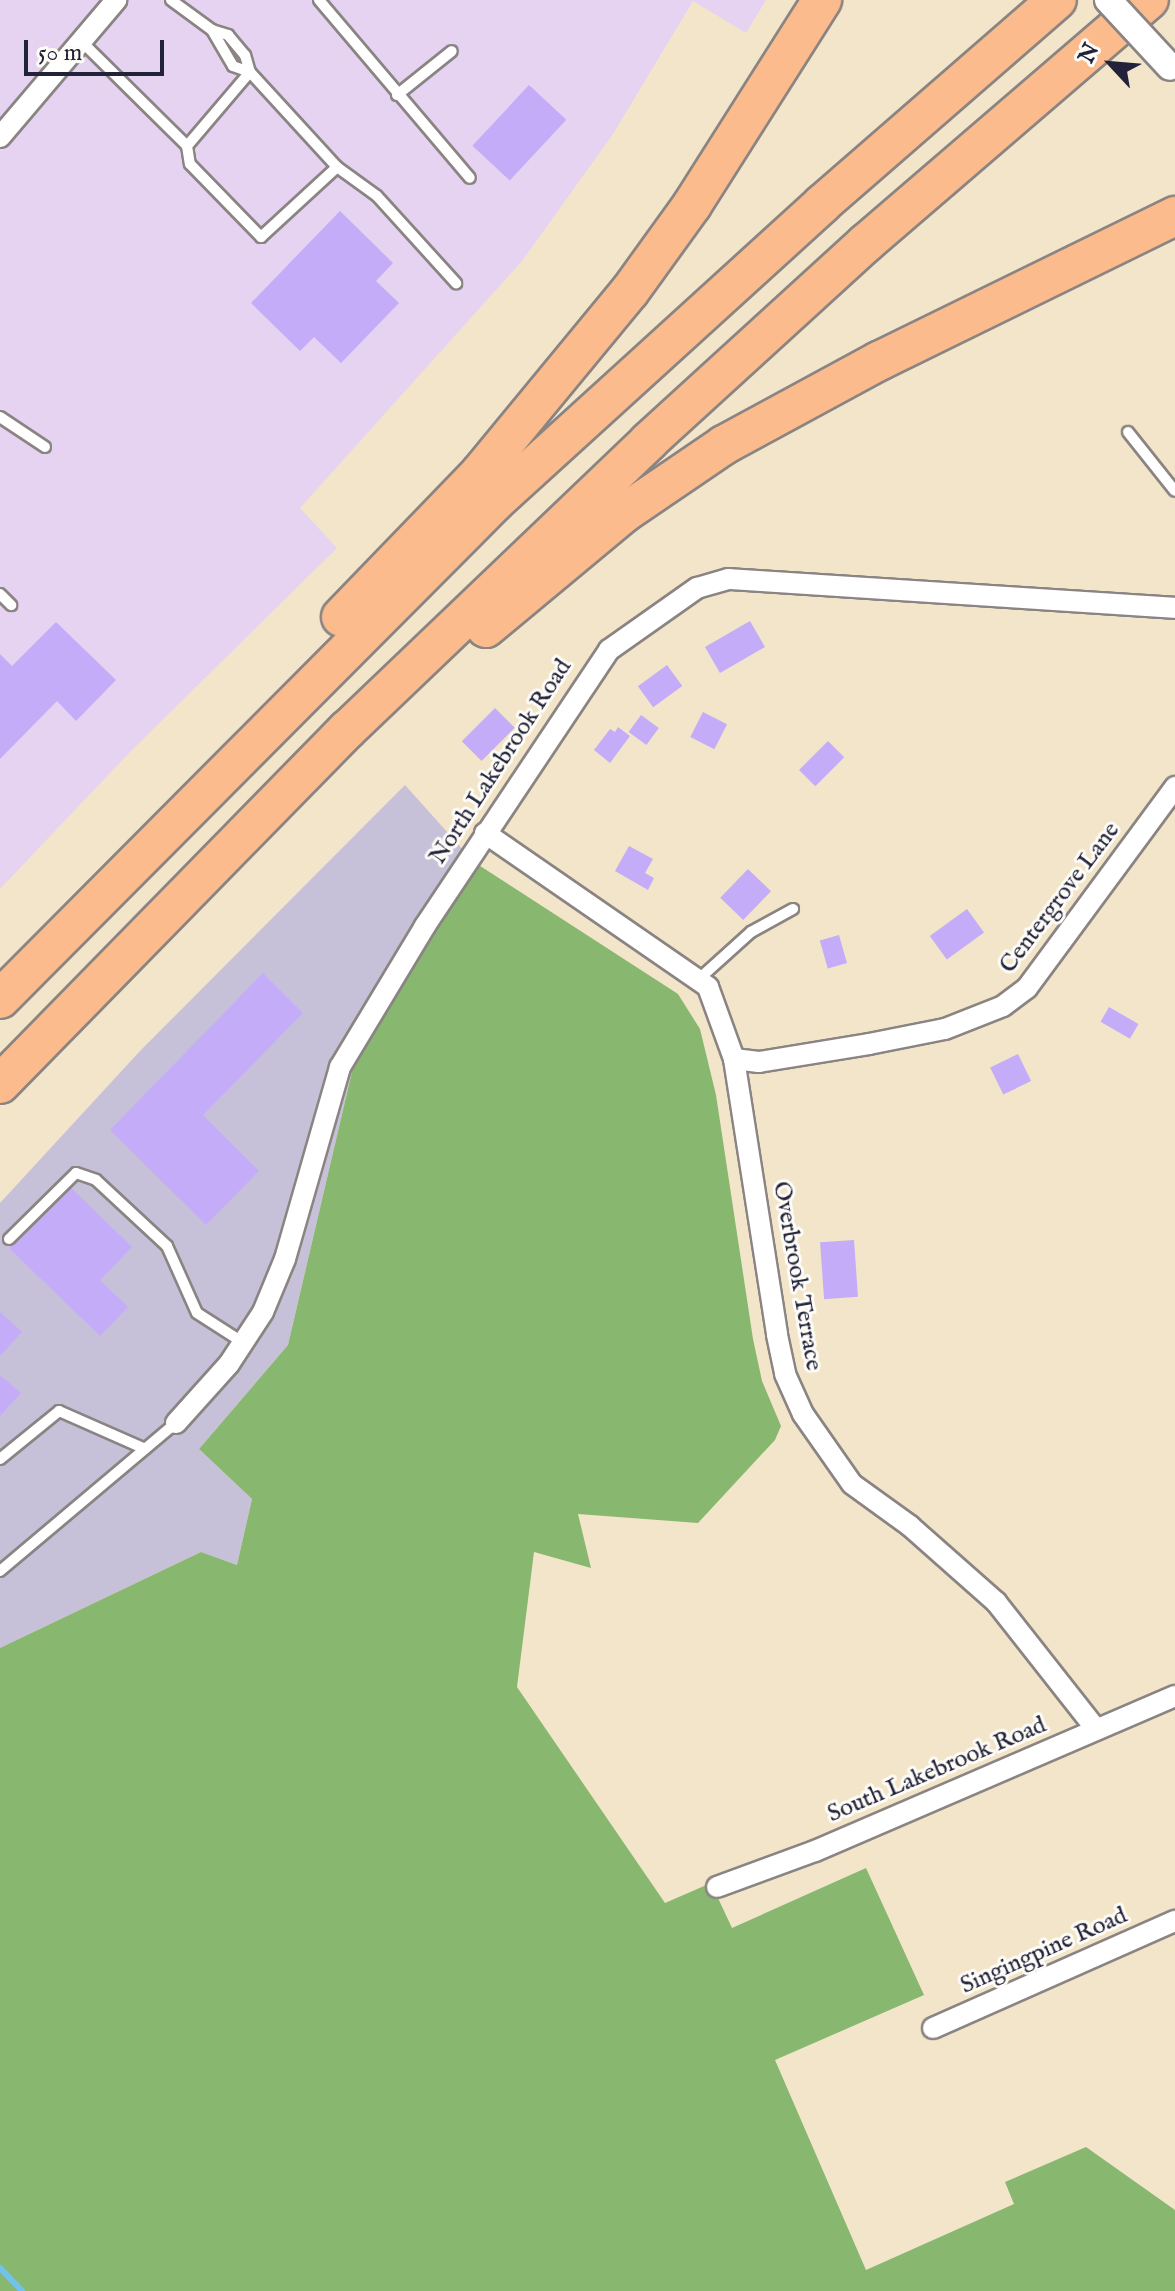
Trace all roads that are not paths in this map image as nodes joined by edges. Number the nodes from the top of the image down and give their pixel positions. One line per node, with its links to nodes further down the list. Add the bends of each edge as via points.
1 (116, 0): 8 (street)
2 (171, 0): 11 (lane, via 212,30 233,66)
3 (319, 0): 12 (lane)
4 (822, 0): 30 (highway, via 692,205 563,376 479,474 225,733)
5 (1057, 0): 30 (highway, via 822,204 496,501)
6 (1108, 0): 10 (street, bridge)
7 (1149, 0): 26 (highway, via 866,243)
8 (81, 41): 13 (street); 14 (lane)
9 (452, 51): 12 (lane)
10 (1170, 67)
11 (250, 72): 14 (lane); 15 (lane)
12 (397, 95): 16 (lane)
13 (0, 137)
14 (187, 146): 15 (lane, via 190,164 261,237)
15 (337, 167): 18 (lane, via 377,196)
16 (470, 178)
17 (1175, 216): 26 (highway, via 879,361 724,445 624,513 502,616)
18 (456, 283)
19 (0, 417): 21 (lane)
20 (1128, 432): 22 (lane)
21 (45, 447)
22 (1175, 491)
23 (0, 594): 24 (lane)
24 (11, 605)
25 (1175, 608): 28 (street, North Lakebrook Road, via 784,581 729,579 697,588 600,660)
26 (348, 729): 34 (highway)
27 (1175, 787): 33 (street, Centergrove Lane, via 1016,998 945,1029 759,1062)
28 (485, 833): 31 (street, Overbrook Terrace); 36 (street, North Lakebrook Road, via 340,1067 285,1259)
29 (793, 909): 31 (lane, via 751,932)
30 (71, 923): 32 (highway)
31 (700, 978): 33 (street, Overbrook Terrace, via 720,1010)
32 (0, 999)
33 (734, 1059): 42 (street, Overbrook Terrace, via 777,1335 785,1374 803,1414 852,1484 910,1526 996,1602)
34 (0, 1084)
35 (9, 1239): 36 (lane, via 76,1173 96,1180 167,1246 197,1313)
36 (244, 1344): 37 (street, North Lakebrook Road)
37 (176, 1423): 38 (lane)
38 (145, 1449): 39 (lane, via 59,1411); 40 (lane)
39 (0, 1459)
40 (0, 1571)
41 (1175, 1696): 42 (street, South Lakebrook Road)
42 (1096, 1729): 43 (street, South Lakebrook Road, via 815,1851)
43 (717, 1887)
44 (1175, 1921): 45 (street, Singingpine Road)
45 (933, 2028)

